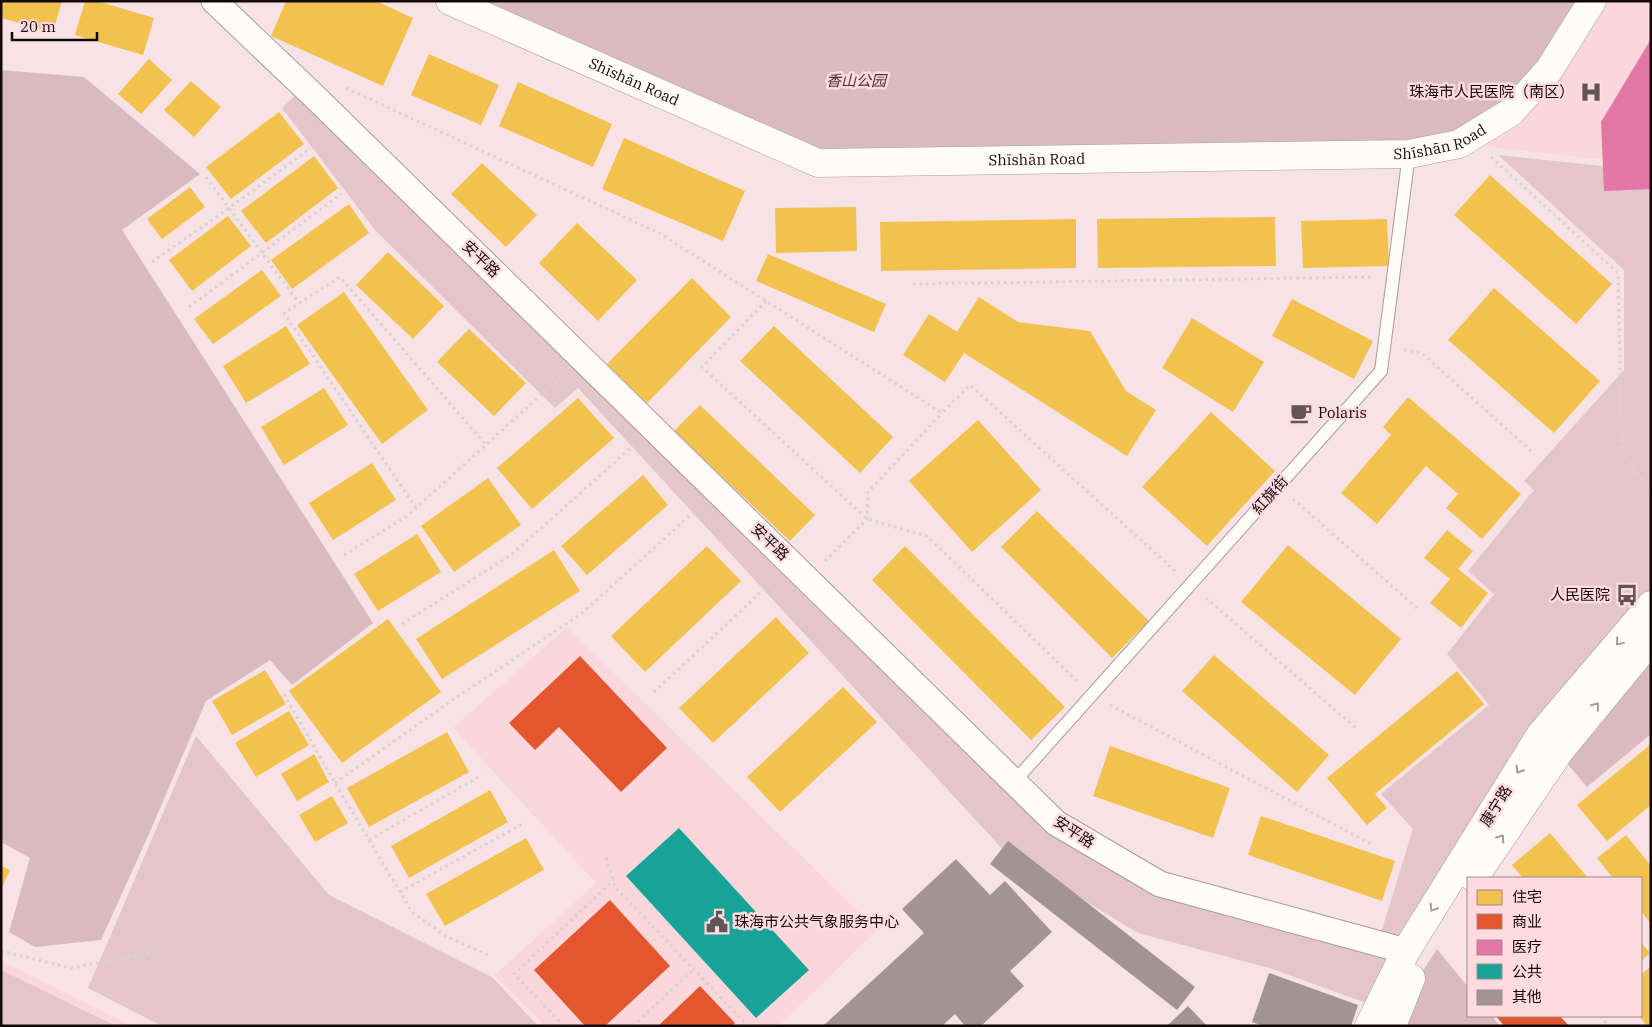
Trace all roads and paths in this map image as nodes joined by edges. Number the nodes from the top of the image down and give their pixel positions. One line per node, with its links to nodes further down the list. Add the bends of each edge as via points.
1 (214, 1): 19 (street, 安平路)
2 (450, 1): 7 (street, Shīshān Road, via 818,163)
3 (1592, 1): 5 (street, Shīshān Road, via 1549,70 1511,112)
4 (338, 84): 15 (path, via 659,233)
5 (1470, 137): 7 (street, Shīshān Road, via 1459,144); 25 (path, via 1618,273 1622,454)
6 (308, 150): 10 (path)
7 (1409, 154): 13 (lane, 紅旗街)
8 (206, 177): 10 (path)
9 (341, 194): 11 (path)
10 (230, 208): 11 (path); 12 (path)
11 (263, 253): 16 (path); 17 (path)
12 (152, 262)
13 (1393, 277): 14 (path); 18 (lane, 紅旗街)
14 (913, 284)
15 (766, 301): 20 (path); 28 (path, via 702,367)
16 (300, 303): 22 (path, via 340,276); 27 (path, via 284,313)
17 (189, 307)
18 (1384, 346): 23 (path, via 1422,354); 24 (lane, 紅旗街, via 1381,371)
19 (582, 358): 21 (street, 安平路); 22 (path)
20 (942, 413): 28 (path, via 868,492); 31 (path, via 970,385)
21 (653, 428): 26 (street, 安平路); 34 (path, via 511,555)
22 (486, 445): 27 (path)
23 (1532, 452)
24 (1278, 486): 31 (lane, 紅旗街); 33 (path)
25 (1651, 490)
26 (717, 491): 30 (street, 安平路); 42 (path, via 581,614)
27 (416, 508): 29 (path)
28 (867, 519): 30 (path); 38 (path, via 927,536)
29 (344, 555)
30 (799, 571): 36 (path); 41 (street, 安平路)
31 (1190, 584): 38 (lane, 紅旗街); 39 (path)
32 (1651, 605): 53 (street, 康宁路, one-way to 53, via 1541,734)
33 (1418, 609)
34 (402, 624)
35 (1651, 640): 47 (street, 康宁路, one-way to 35, via 1562,748)
36 (654, 692)
37 (284, 694): 42 (path)
38 (1091, 695): 41 (lane, 紅旗街); 45 (path)
39 (1356, 728)
40 (482, 775): 44 (path)
41 (1014, 782): 53 (street, 安平路, via 1056,823 1160,884)
42 (335, 783): 44 (path)
43 (524, 823): 50 (path)
44 (369, 840): 50 (path)
45 (1373, 845)
46 (606, 858): 48 (path)
47 (1475, 877)
48 (614, 880): 55 (path, via 616,888); 56 (path, via 514,974)
49 (1467, 889): 60 (street, via 1415,967)
50 (400, 892): 54 (path, via 412,912 444,935)
51 (1, 951): 52 (path, via 71,968)
52 (162, 951)
53 (1406, 952): 59 (street, 康宁路)
54 (488, 956)
55 (694, 969): 57 (path); 58 (path)
56 (564, 1026)
57 (633, 1026)
58 (748, 1026)
59 (1369, 1026)
60 (1392, 1026)

